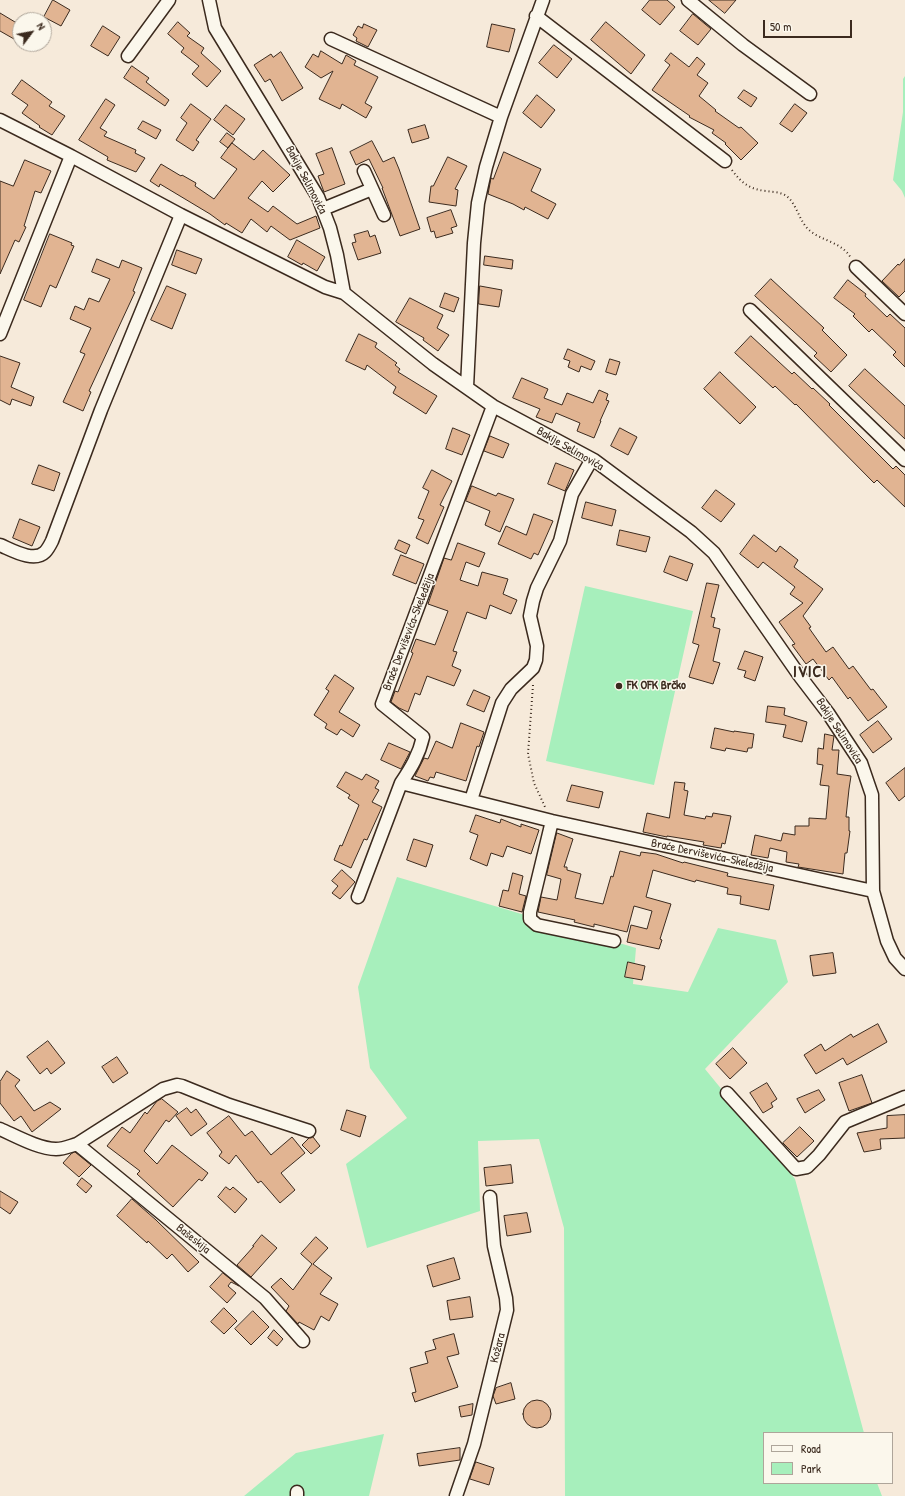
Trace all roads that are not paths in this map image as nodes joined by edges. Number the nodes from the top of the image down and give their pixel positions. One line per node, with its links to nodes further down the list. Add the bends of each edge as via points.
1 (169, 0): 7 (street)
2 (209, 0): 15 (street, Bakije Selimovića, via 215,28 293,154)
3 (543, 0): 5 (street)
4 (688, 0): 8 (street, via 743,46)
5 (536, 16): 9 (street); 12 (street)
6 (331, 39): 9 (street)
7 (128, 56)
8 (810, 94)
9 (501, 117): 23 (street, via 478,203)
10 (0, 120): 11 (street)
11 (71, 156): 16 (street); 22 (street)
12 (725, 161)
13 (364, 171): 14 (street)
14 (372, 189): 15 (street); 17 (street)
15 (323, 209): 19 (street, Bakije Selimovića, via 337,255)
16 (181, 215): 19 (street, via 325,287); 27 (street, via 101,410 52,541 42,555 36,556 27,556)
17 (384, 215)
18 (856, 267): 21 (street)
19 (344, 293): 23 (street, Bakije Selimovića, via 433,364)
20 (750, 310): 26 (street)
21 (905, 314)
22 (0, 334)
23 (467, 387): 24 (street, Bakije Selimovića)
24 (493, 406): 25 (street, Bakije Selimovića); 28 (street, Braće Derviševića-Skeledžija, via 382,704 423,737 414,763)
25 (592, 459): 29 (street, via 572,494 560,541 533,601 530,616 537,653 533,668 511,689 502,703); 31 (street, Bakije Selimovića, via 691,532 714,553 853,750 861,763 872,795)
26 (905, 460)
27 (0, 545)
28 (401, 783): 29 (street, Braće Derviševića-Skeledžija); 32 (street)
29 (472, 800): 30 (street, Braće Derviševića-Skeledžija)
30 (552, 821): 31 (street, Braće Derviševića-Skeledžija); 33 (street, via 530,919 537,925)
31 (873, 891): 34 (street, Bakije Selimovića, via 886,941 895,958)
32 (358, 897)
33 (614, 941)
34 (905, 969)
35 (727, 1093): 36 (street, via 796,1169 807,1167 845,1122)
36 (905, 1097)
37 (0, 1129): 39 (street, via 43,1147 54,1149)
38 (309, 1131): 39 (street, via 177,1085 163,1089)
39 (77, 1144): 41 (street, Bašeskija, via 265,1298)
40 (490, 1197): 42 (street, Kožara, via 494,1246 507,1310 474,1444)
41 (303, 1341)
42 (456, 1496)

